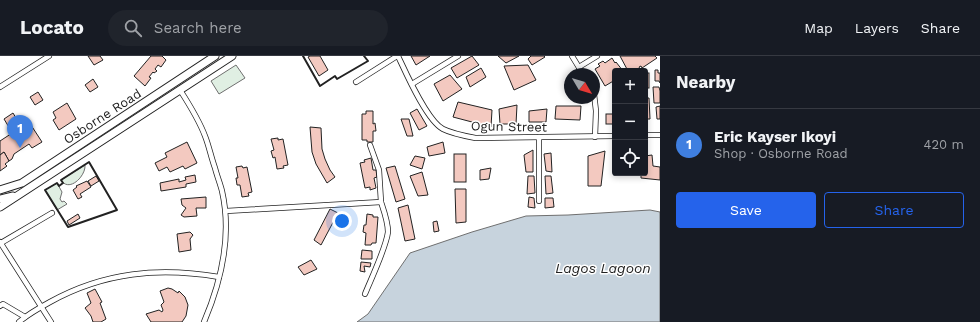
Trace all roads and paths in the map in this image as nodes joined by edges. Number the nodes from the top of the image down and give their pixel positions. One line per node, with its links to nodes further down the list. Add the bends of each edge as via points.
1 (50, 56): 11 (street)
2 (215, 56): 20 (main road, Osborne Road, via 22,183)
3 (232, 56): 12 (main road, Osborne Road)
4 (398, 56): 9 (street); 10 (street, Ogun Street)
5 (458, 56): 10 (street)
6 (572, 56): 8 (street)
7 (597, 56): 8 (street)
8 (579, 67)
9 (356, 82)
10 (412, 84): 17 (street, Ogun Street, via 430,115 442,128 476,138)
11 (0, 87)
12 (180, 90): 21 (main road, Osborne Road); 26 (street, via 205,135)
13 (595, 104): 18 (street)
14 (648, 135): 15 (street)
15 (660, 135)
16 (612, 136): 18 (street, Ogun Street)
17 (539, 137): 18 (street, Ogun Street); 23 (street)
18 (595, 137)
19 (370, 145): 24 (street, via 378,170)
20 (0, 190)
21 (22, 194): 22 (main road); 25 (main road, Osborne Road)
22 (0, 199)
23 (539, 201)
24 (381, 202): 26 (street); 30 (street, via 388,232)
25 (0, 207)
26 (226, 211): 29 (street, via 226,235)
27 (52, 213): 28 (street)
28 (1, 243): 32 (street)
29 (219, 277): 32 (street, via 168,272 124,275 88,285); 36 (street, via 214,299)
30 (365, 294)
31 (0, 306): 33 (street, via 8,306)
32 (41, 307): 33 (street); 35 (street)
33 (25, 317): 34 (street)
34 (19, 322)
35 (51, 322)
36 (204, 322)

